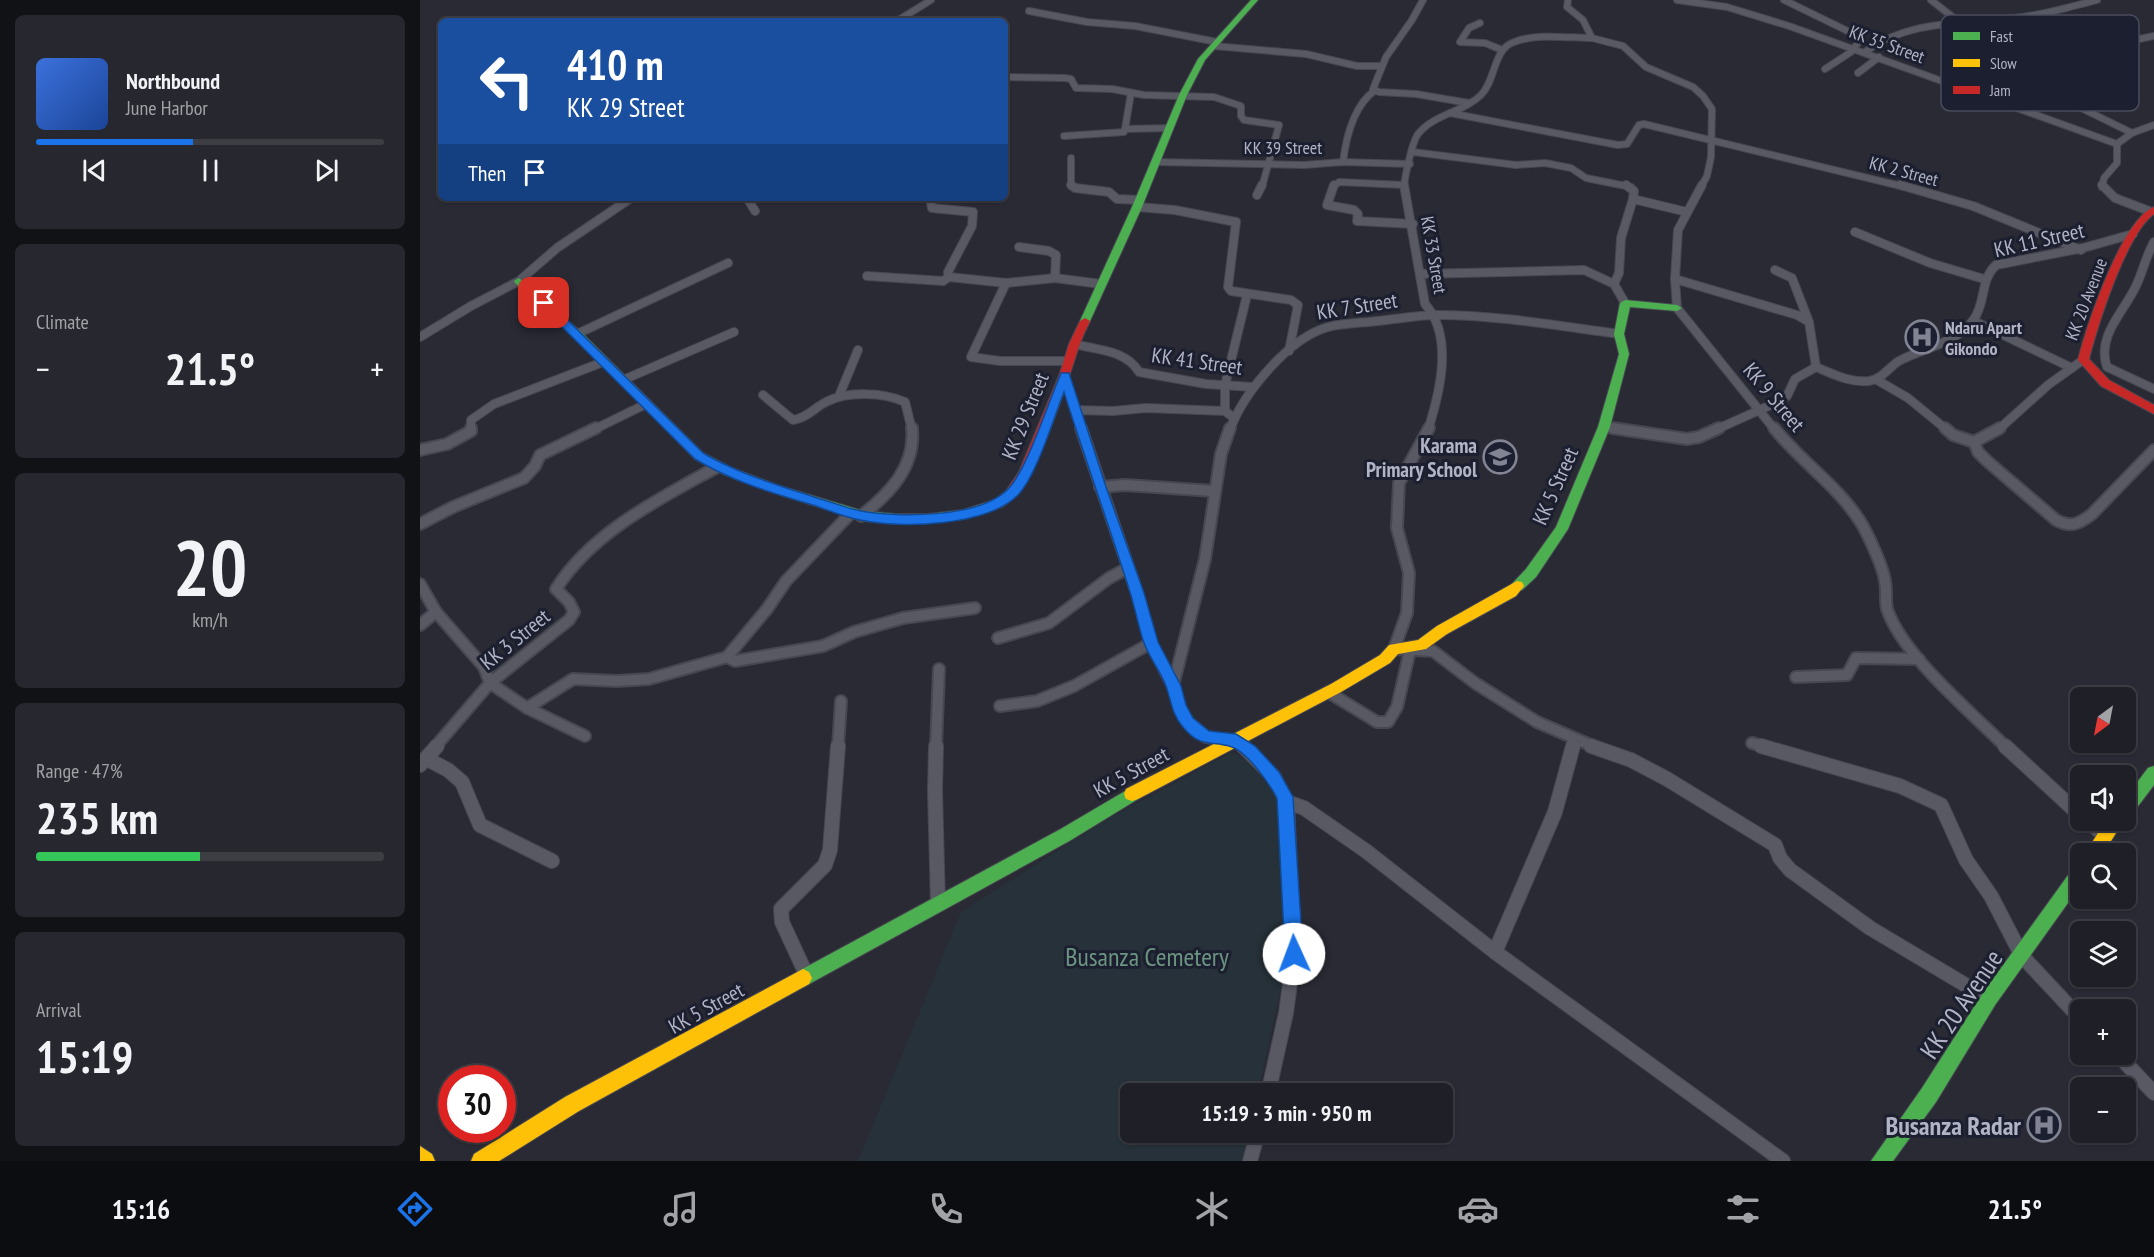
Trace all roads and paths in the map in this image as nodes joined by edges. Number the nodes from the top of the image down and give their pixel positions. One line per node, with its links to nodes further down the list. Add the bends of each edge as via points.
1 (931, 0): 12 (street)
2 (1255, 0): 18 (street, KK 29 Street)
3 (1423, 0): 23 (street, via 1416,17)
4 (1568, 0): 16 (street, via 1567,7 1583,20)
5 (1677, 0): 19 (street, KK 35 Street, via 1727,7)
6 (1784, 0): 19 (street, via 1860,36)
7 (2097, 0): 11 (street)
8 (1930, 1): 10 (street)
9 (1029, 11): 18 (street, via 1135,26)
10 (1949, 15)
11 (2031, 15)
12 (902, 18)
13 (1480, 23): 20 (street, via 1469,28 1460,42 1485,43)
14 (1941, 24): 21 (street, via 1918,27 1881,40)
15 (2154, 36): 17 (street)
16 (1592, 38): 20 (street, via 1539,37 1513,42); 40 (street, via 1623,45 1646,67 1698,92 1712,109)
17 (2139, 39)
18 (1216, 44): 23 (street, via 1306,54 1357,66); 30 (street, KK 29 Street, via 1202,59)
19 (1856, 49): 21 (street, KK 35 Street); 24 (street)
20 (1502, 50): 31 (street, KK 33 Street, via 1481,95)
21 (1865, 52): 22 (street, KK 35 Street)
22 (1879, 57): 25 (street); 27 (street, KK 35 Street)
23 (1380, 66): 28 (street)
24 (1825, 69)
25 (1858, 73)
26 (1008, 77): 29 (street, via 1065,78 1078,89)
27 (1941, 80)
28 (1374, 90): 31 (street); 45 (street, via 1365,99 1348,134)
29 (1131, 93): 30 (street); 37 (street)
30 (1183, 95): 36 (street, KK 29 Street); 46 (street, via 1220,98 1241,106 1244,120 1279,124)
31 (1469, 103): 34 (street, KK 33 Street)
32 (2027, 111): 41 (street, KK 35 Street)
33 (2087, 111): 38 (street)
34 (1450, 113): 40 (street, KK 2 Street, via 1618,145 1627,144 1641,124); 42 (street, KK 33 Street, via 1417,135)
35 (2154, 125): 38 (street)
36 (1170, 128): 37 (street); 44 (street, KK 29 Street)
37 (1125, 129): 39 (street)
38 (2132, 133): 41 (street)
39 (1064, 136)
40 (1712, 142): 57 (street, via 1707,176); 63 (street, KK 2 Street, via 1939,195)
41 (2117, 144): 56 (street, via 2117,163 2104,178 2102,187 2115,198)
42 (1413, 152): 47 (street, KK 33 Street); 50 (street, via 1571,168 1586,178 1630,186)
43 (1071, 158): 54 (street, via 1071,185 1075,188 1109,192 1117,199)
44 (1156, 162): 46 (street, KK 39 Street); 54 (street, KK 29 Street)
45 (1343, 162): 46 (street, KK 39 Street); 47 (street, KK 39 Street)
46 (1269, 164): 49 (street, via 1267,178)
47 (1410, 164): 48 (street, KK 33 Street)
48 (1404, 185): 58 (street, KK 33 Street); 58 (street, via 1339,182 1327,205 1354,210 1357,221)
49 (1257, 195)
50 (1633, 199): 57 (street); 75 (street, via 1621,238 1619,273)
51 (627, 201): 72 (street, via 557,248)
52 (749, 201): 55 (street)
53 (931, 201): 68 (street, via 932,208 973,212 972,226)
54 (1138, 203): 74 (street, KK 29 Street); 76 (street, via 1236,222 1228,287)
55 (755, 211)
56 (2151, 211): 60 (street, KK 20 Avenue, via 2140,220)
57 (1687, 212): 70 (street, via 1678,230)
58 (1413, 224): 66 (street, KK 33 Street)
59 (1855, 232): 71 (street, via 1930,263)
60 (2133, 234): 63 (street, KK 11 Street); 91 (street, KK 20 Avenue)
61 (2154, 242): 98 (street, via 2103,352 2107,367)
62 (1019, 247): 69 (street, via 1056,255)
63 (2081, 250): 71 (street, KK 11 Street, via 1996,265)
64 (728, 263): 83 (street)
65 (1774, 270): 80 (street, via 1792,278)
66 (1421, 274): 75 (street, via 1584,270); 79 (street, KK 33 Street, via 1425,304)
67 (867, 276): 68 (street, via 943,281)
68 (949, 277): 73 (street)
69 (1055, 278): 73 (street); 74 (street)
70 (1675, 279): 78 (street); 80 (street)
71 (1984, 279): 81 (street, KK 11 Street, via 1983,303)
72 (519, 281): 83 (street, KK 29 Street); 85 (street)
73 (1006, 283): 89 (street, via 971,357)
74 (1101, 284): 86 (street, KK 29 Street)
75 (1614, 284): 77 (street)
76 (1247, 295): 88 (street, via 1291,300 1298,305); 96 (street)
77 (1625, 303): 78 (street); 84 (street, KK 5 Street)
78 (1677, 308): 102 (street, KK 9 Street)
79 (1435, 315): 84 (street, KK 7 Street, via 1490,317); 88 (street, KK 7 Street, via 1329,327); 123 (street, KK 33 Street, via 1442,362 1435,408 1426,436 1399,483 1397,528 1409,573 1407,613)
80 (1809, 321): 92 (street)
81 (1974, 321): 91 (street); 95 (street, via 1943,344 1900,362)
82 (734, 332): 94 (street)
83 (577, 334): 90 (street, KK 29 Street)
84 (1619, 334): 107 (street, KK 5 Street, via 1623,354)
85 (420, 337)
86 (1074, 344): 89 (street, KK 29 Street); 96 (street, KK 41 Street, via 1124,356 1139,372)
87 (858, 350): 100 (street)
88 (1289, 351): 97 (street, KK 7 Street)
89 (1069, 361): 93 (street, KK 29 Street)
90 (603, 362): 94 (street, KK 29 Street); 109 (street, via 494,404 471,420 471,431 465,436)
91 (2077, 364): 104 (street, KK 20 Avenue); 108 (street, via 1999,430)
92 (1816, 367): 95 (street, via 1858,381); 102 (street, via 1795,379 1782,400)
93 (1065, 376): 103 (street); 114 (street, KK 29 Street, via 1025,473 1014,491 993,506 952,516 911,519)
94 (623, 380): 101 (street, KK 29 Street)
95 (1877, 380): 108 (street, via 1908,398 1953,435)
96 (1226, 385): 97 (street, KK 41 Street); 105 (street)
97 (1253, 387): 106 (street, KK 7 Street)
98 (2154, 389)
99 (763, 395): 100 (street, via 794,420)
100 (839, 396): 114 (street, via 883,394 897,398 904,402 911,421 905,471 889,494)
101 (646, 404): 111 (street, KK 29 Street, via 699,456); 115 (street, via 540,454 524,478)
102 (1759, 409): 107 (street, via 1687,439); 126 (street, KK 9 Street, via 1789,447 1826,478 1863,526 1885,580 1887,608 1904,641)
103 (1074, 410): 105 (street); 112 (street)
104 (2154, 410)
105 (1225, 411): 106 (street)
106 (1234, 418): 113 (street, KK 7 Street, via 1221,454)
107 (1604, 427): 123 (street, KK 5 Street, via 1562,529 1531,573 1510,592 1421,645)
108 (1974, 442): 110 (street, via 1978,452 2056,520 2072,525 2099,509)
109 (420, 450)
110 (2154, 450)
111 (717, 467): 114 (street, KK 29 Street); 129 (street, KK 3 Street, via 646,510 578,560 562,576 556,589 574,612 569,620)
112 (1100, 487): 113 (street); 116 (street)
113 (1214, 491): 130 (street, KK 7 Street, via 1205,559)
114 (856, 515): 125 (street, via 786,581)
115 (420, 524)
116 (1128, 568): 121 (street, via 1110,577 1057,619 1039,628); 122 (street)
117 (420, 584): 119 (street)
118 (975, 608): 125 (street, via 903,618 796,652 735,661)
119 (436, 612): 120 (street); 129 (street, via 484,667)
120 (420, 625)
121 (998, 638)
122 (1151, 643): 130 (street); 133 (street, via 1074,686 1037,701)
123 (1394, 650): 124 (street); 131 (street, KK 5 Street)
124 (1410, 650): 131 (street, via 1397,707 1388,722 1377,722); 136 (street, via 1433,651 1537,722)
125 (727, 657): 134 (street, via 650,679 573,679)
126 (1919, 659): 128 (street, via 1856,658 1847,675); 143 (street, KK 9 Street)
127 (939, 669): 150 (street, via 935,791)
128 (1796, 676)
129 (490, 683): 134 (street); 139 (street, KK 3 Street)
130 (1173, 686): 137 (street, via 1188,722 1206,737)
131 (1328, 692): 137 (street, KK 5 Street)
132 (841, 701): 153 (street, via 830,850 825,866 781,909 782,922)
133 (1000, 706)
134 (527, 708): 135 (street)
135 (585, 736)
136 (1575, 740): 151 (street, via 1554,812); 154 (street, via 1630,760 1667,779 1775,844 1780,858 1807,884 1870,928)
137 (1236, 741): 142 (street, via 1274,777); 150 (street, KK 5 Street, via 1122,799)
138 (1752, 743): 152 (street, via 1900,786 1941,805 1966,860 1991,896)
139 (423, 762): 148 (street, via 466,786 473,816 480,825)
140 (2154, 773): 141 (street)
141 (2136, 796)
142 (1287, 802): 151 (street, via 1304,808 1366,851); 157 (street, via 1294,954)
143 (2070, 806)
144 (2099, 831): 146 (street)
145 (2107, 831): 146 (street)
146 (2104, 835): 147 (street)
147 (2099, 843)
148 (552, 861)
149 (2070, 887): 152 (street, KK 20 Avenue)
150 (938, 905): 153 (street, KK 5 Street)
151 (1495, 952): 164 (street)
152 (2022, 956): 154 (street, KK 20 Avenue); 155 (street)
153 (807, 976): 162 (street, KK 5 Street, via 572,1104)
154 (1989, 999): 165 (street, KK 20 Avenue, via 1929,1095)
155 (2070, 1007)
156 (2127, 1065): 158 (street)
157 (1270, 1083)
158 (2154, 1093)
159 (1255, 1143): 163 (street)
160 (420, 1156): 161 (street)
161 (425, 1161)
162 (480, 1161)
163 (1250, 1161)
164 (1783, 1161)
165 (1881, 1161)

